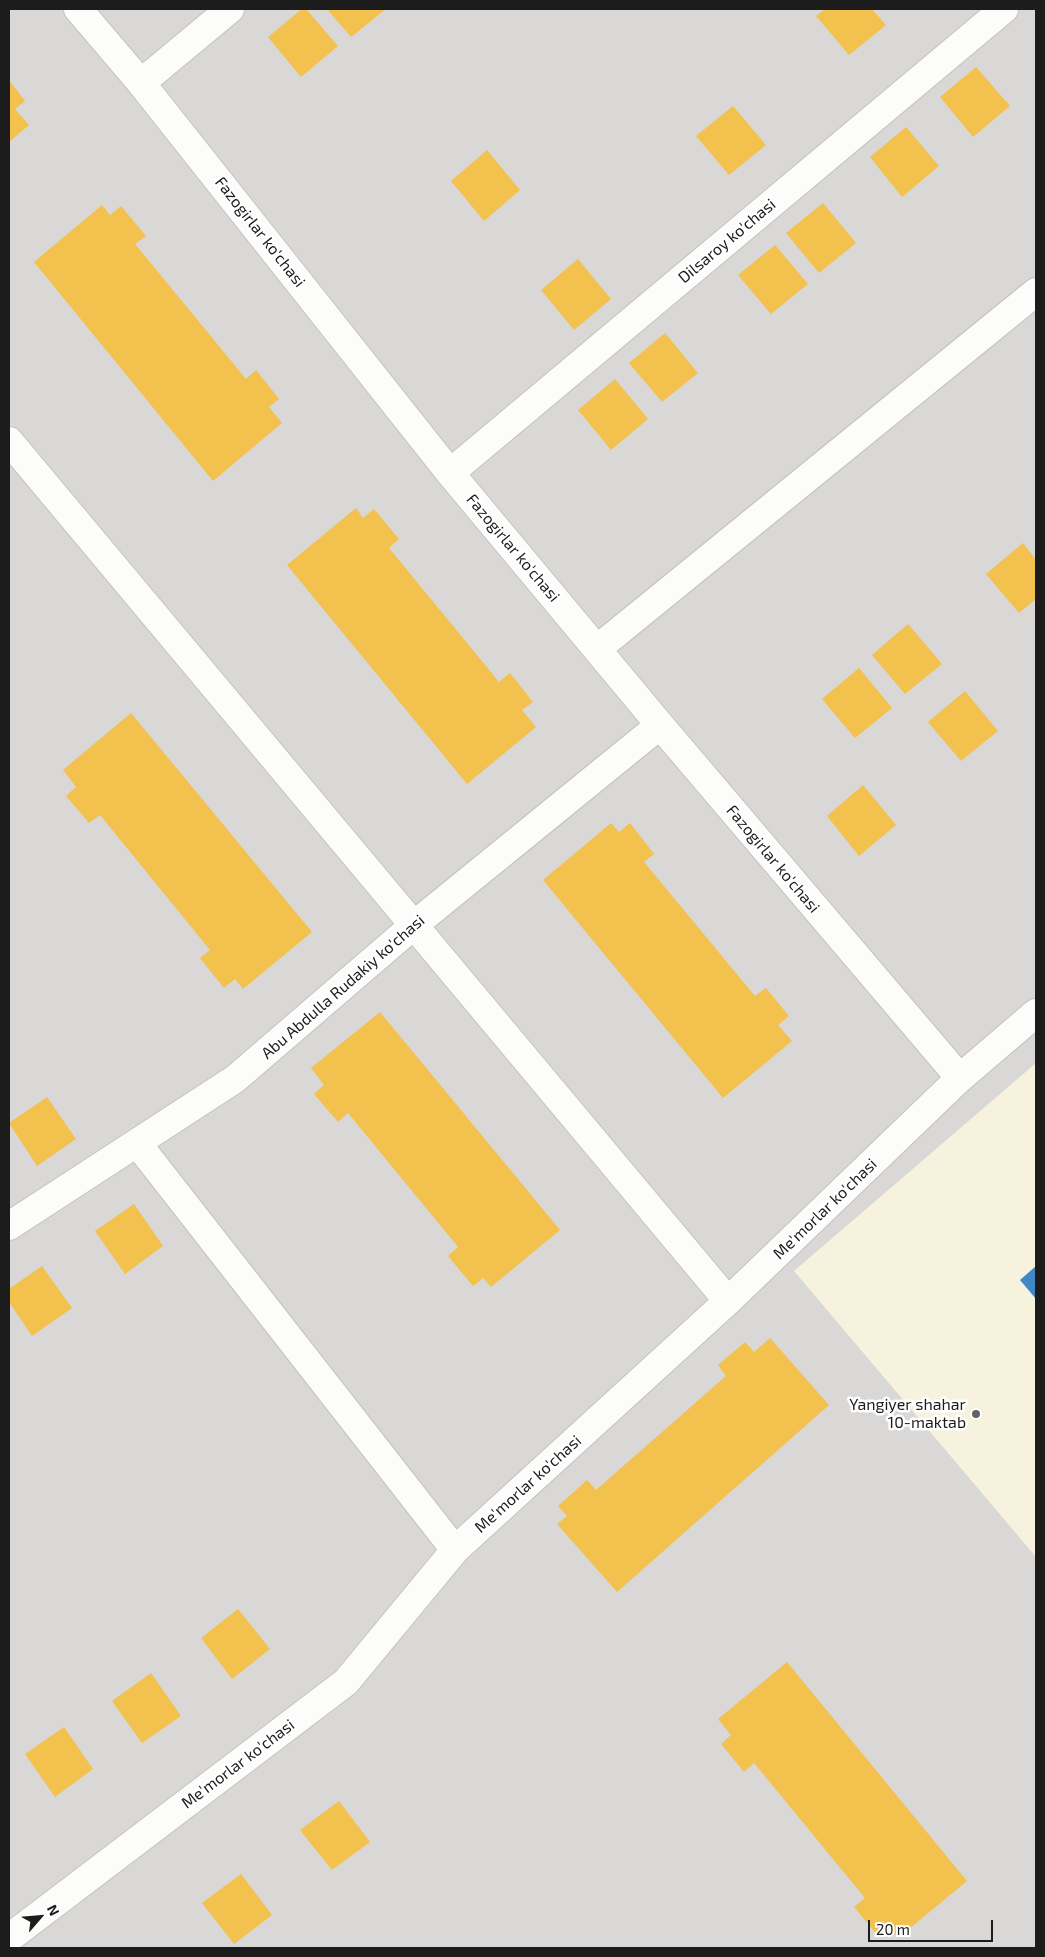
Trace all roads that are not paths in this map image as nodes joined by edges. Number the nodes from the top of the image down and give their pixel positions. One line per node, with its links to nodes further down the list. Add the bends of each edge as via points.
1 (78, 9): 4 (street, Fazogirlar ko'chasi)
2 (230, 9): 4 (street)
3 (1004, 9): 7 (street, Dilsaroy ko'chasi)
4 (141, 83): 7 (street, Fazogirlar ko'chasi)
5 (1036, 292): 8 (street)
6 (9, 440): 10 (street)
7 (450, 473): 8 (street, Fazogirlar ko'chasi)
8 (597, 649): 9 (street, Fazogirlar ko'chasi)
9 (660, 725): 10 (street, Abu Abdulla Rudakiy ko'chasi); 12 (street, Fazogirlar ko'chasi)
10 (414, 925): 13 (street, Abu Abdulla Rudakiy ko'chasi, via 235,1079); 15 (street)
11 (1036, 1013): 12 (street, Me'morlar ko'chasi)
12 (960, 1078): 15 (street, Me'morlar ko'chasi)
13 (137, 1143): 14 (street, Abu Abdulla Rudakiy ko'chasi); 16 (street)
14 (9, 1226)
15 (728, 1301): 16 (street, Me'morlar ko'chasi)
16 (456, 1550): 17 (street, Me'morlar ko'chasi, via 346,1682)
17 (9, 1938)

